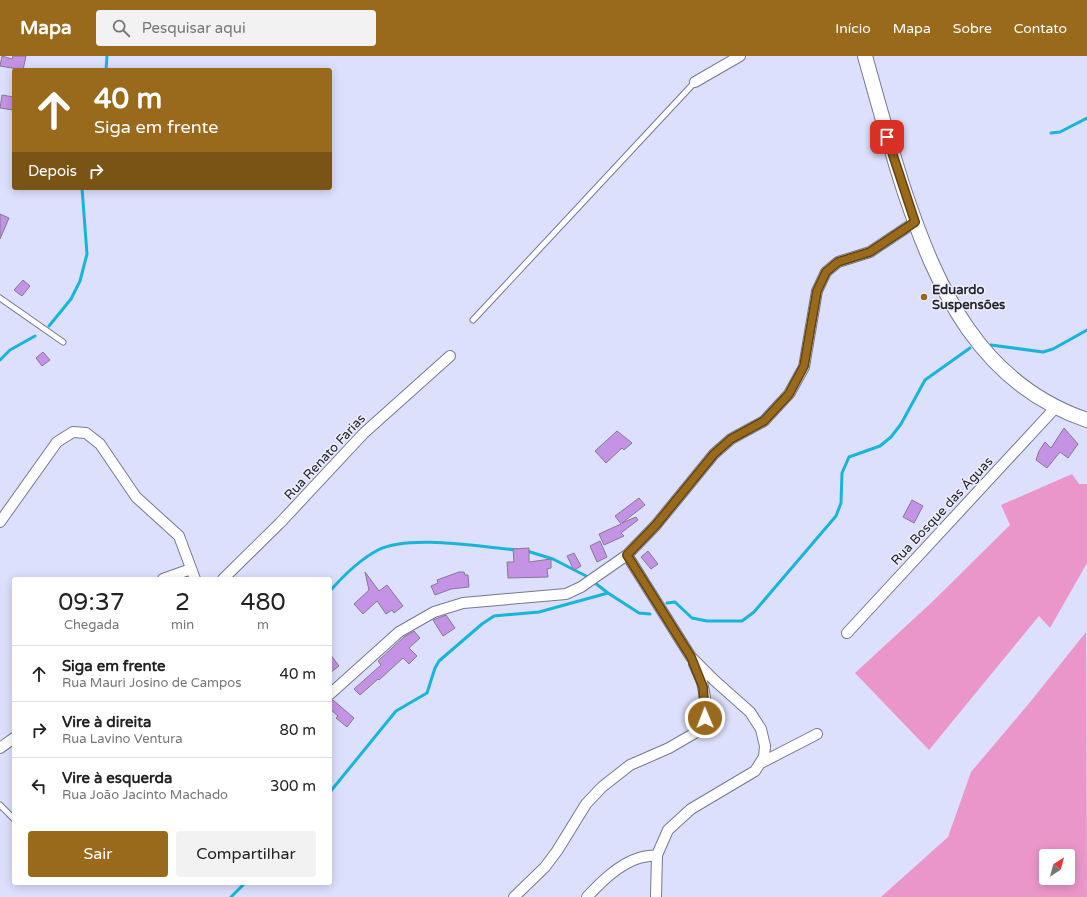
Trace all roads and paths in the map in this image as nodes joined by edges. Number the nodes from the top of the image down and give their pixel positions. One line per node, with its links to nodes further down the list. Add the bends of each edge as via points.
1 (740, 56): 3 (street)
2 (865, 56): 4 (main road, via 887,137)
3 (695, 82): 6 (lane)
4 (915, 222): 9 (main road, via 946,295 973,336 998,365 1020,384); 12 (street, via 870,252 838,262 826,272 817,291 804,366 789,394 764,421 731,439 714,454 656,525)
5 (0, 298): 7 (lane)
6 (473, 320)
7 (63, 342)
8 (450, 356): 16 (street, Rua Renato Farias, via 364,433 280,523)
9 (1057, 406): 10 (main road); 17 (street, Rua Bosque das Águas)
10 (1087, 420)
11 (0, 522): 13 (street, via 57,442 70,433 82,432 92,436 100,444 121,478 141,503 180,536)
12 (627, 555): 18 (street); 19 (street, via 581,587 566,594 463,603 430,613 399,632)
13 (190, 569): 14 (street); 15 (street)
14 (168, 577)
15 (194, 577)
16 (225, 577)
17 (847, 633)
18 (691, 657): 23 (street, via 742,704 759,724 765,746); 27 (street, via 704,692 705,718 700,730 665,750 630,765 602,787 586,804 545,867)
19 (332, 692)
20 (818, 734): 23 (street)
21 (12, 739): 22 (street)
22 (0, 748)
23 (761, 763): 26 (street, via 750,775 675,821)
24 (0, 805): 25 (lane)
25 (12, 817)
26 (657, 855): 28 (street, via 639,858 626,864); 29 (street)
27 (514, 897)
28 (587, 897)
29 (656, 897)

